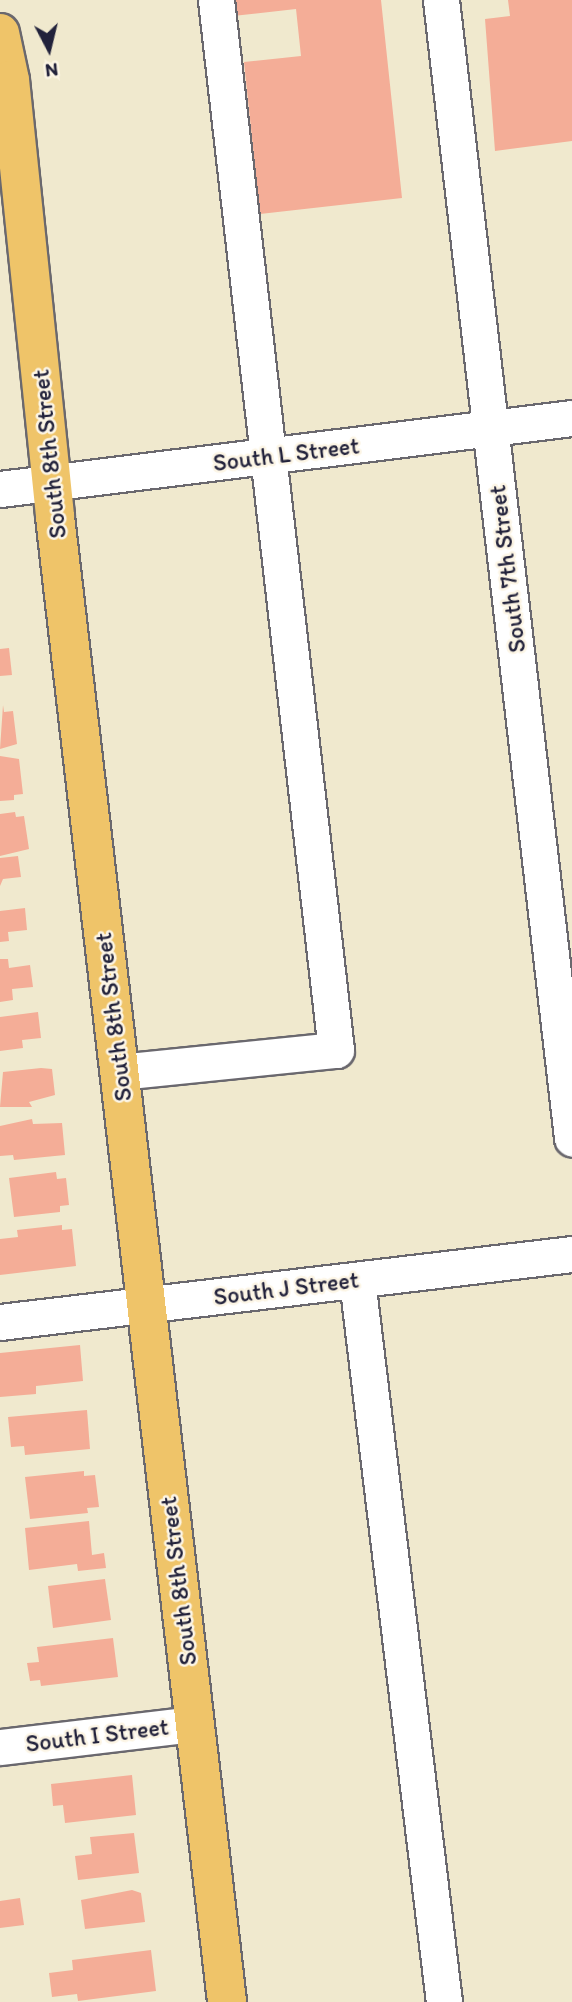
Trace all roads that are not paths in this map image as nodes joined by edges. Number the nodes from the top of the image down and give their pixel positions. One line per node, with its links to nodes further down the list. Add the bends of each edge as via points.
1 (216, 0): 6 (street)
2 (441, 0): 5 (street, South 7th Street)
3 (0, 33): 7 (highway, South 8th Street, via 10,80)
4 (572, 418): 5 (street, South L Street)
5 (491, 428): 6 (street, South L Street); 9 (street, South 7th Street)
6 (269, 456): 7 (street, South L Street); 10 (street, via 336,1049)
7 (51, 483): 8 (street, South L Street); 10 (highway, South 8th Street)
8 (0, 489)
9 (566, 1036): 11 (street, South 7th Street)
10 (119, 1072): 14 (highway, South 8th Street)
11 (572, 1138)
12 (572, 1254): 13 (street, South J Street)
13 (357, 1280): 14 (street, South J Street); 19 (street)
14 (146, 1305): 15 (street, South J Street); 16 (highway, South 8th Street)
15 (0, 1322)
16 (194, 1724): 17 (street, South I Street); 18 (highway, South 8th Street)
17 (0, 1747)
18 (227, 2002)
19 (443, 2002)

